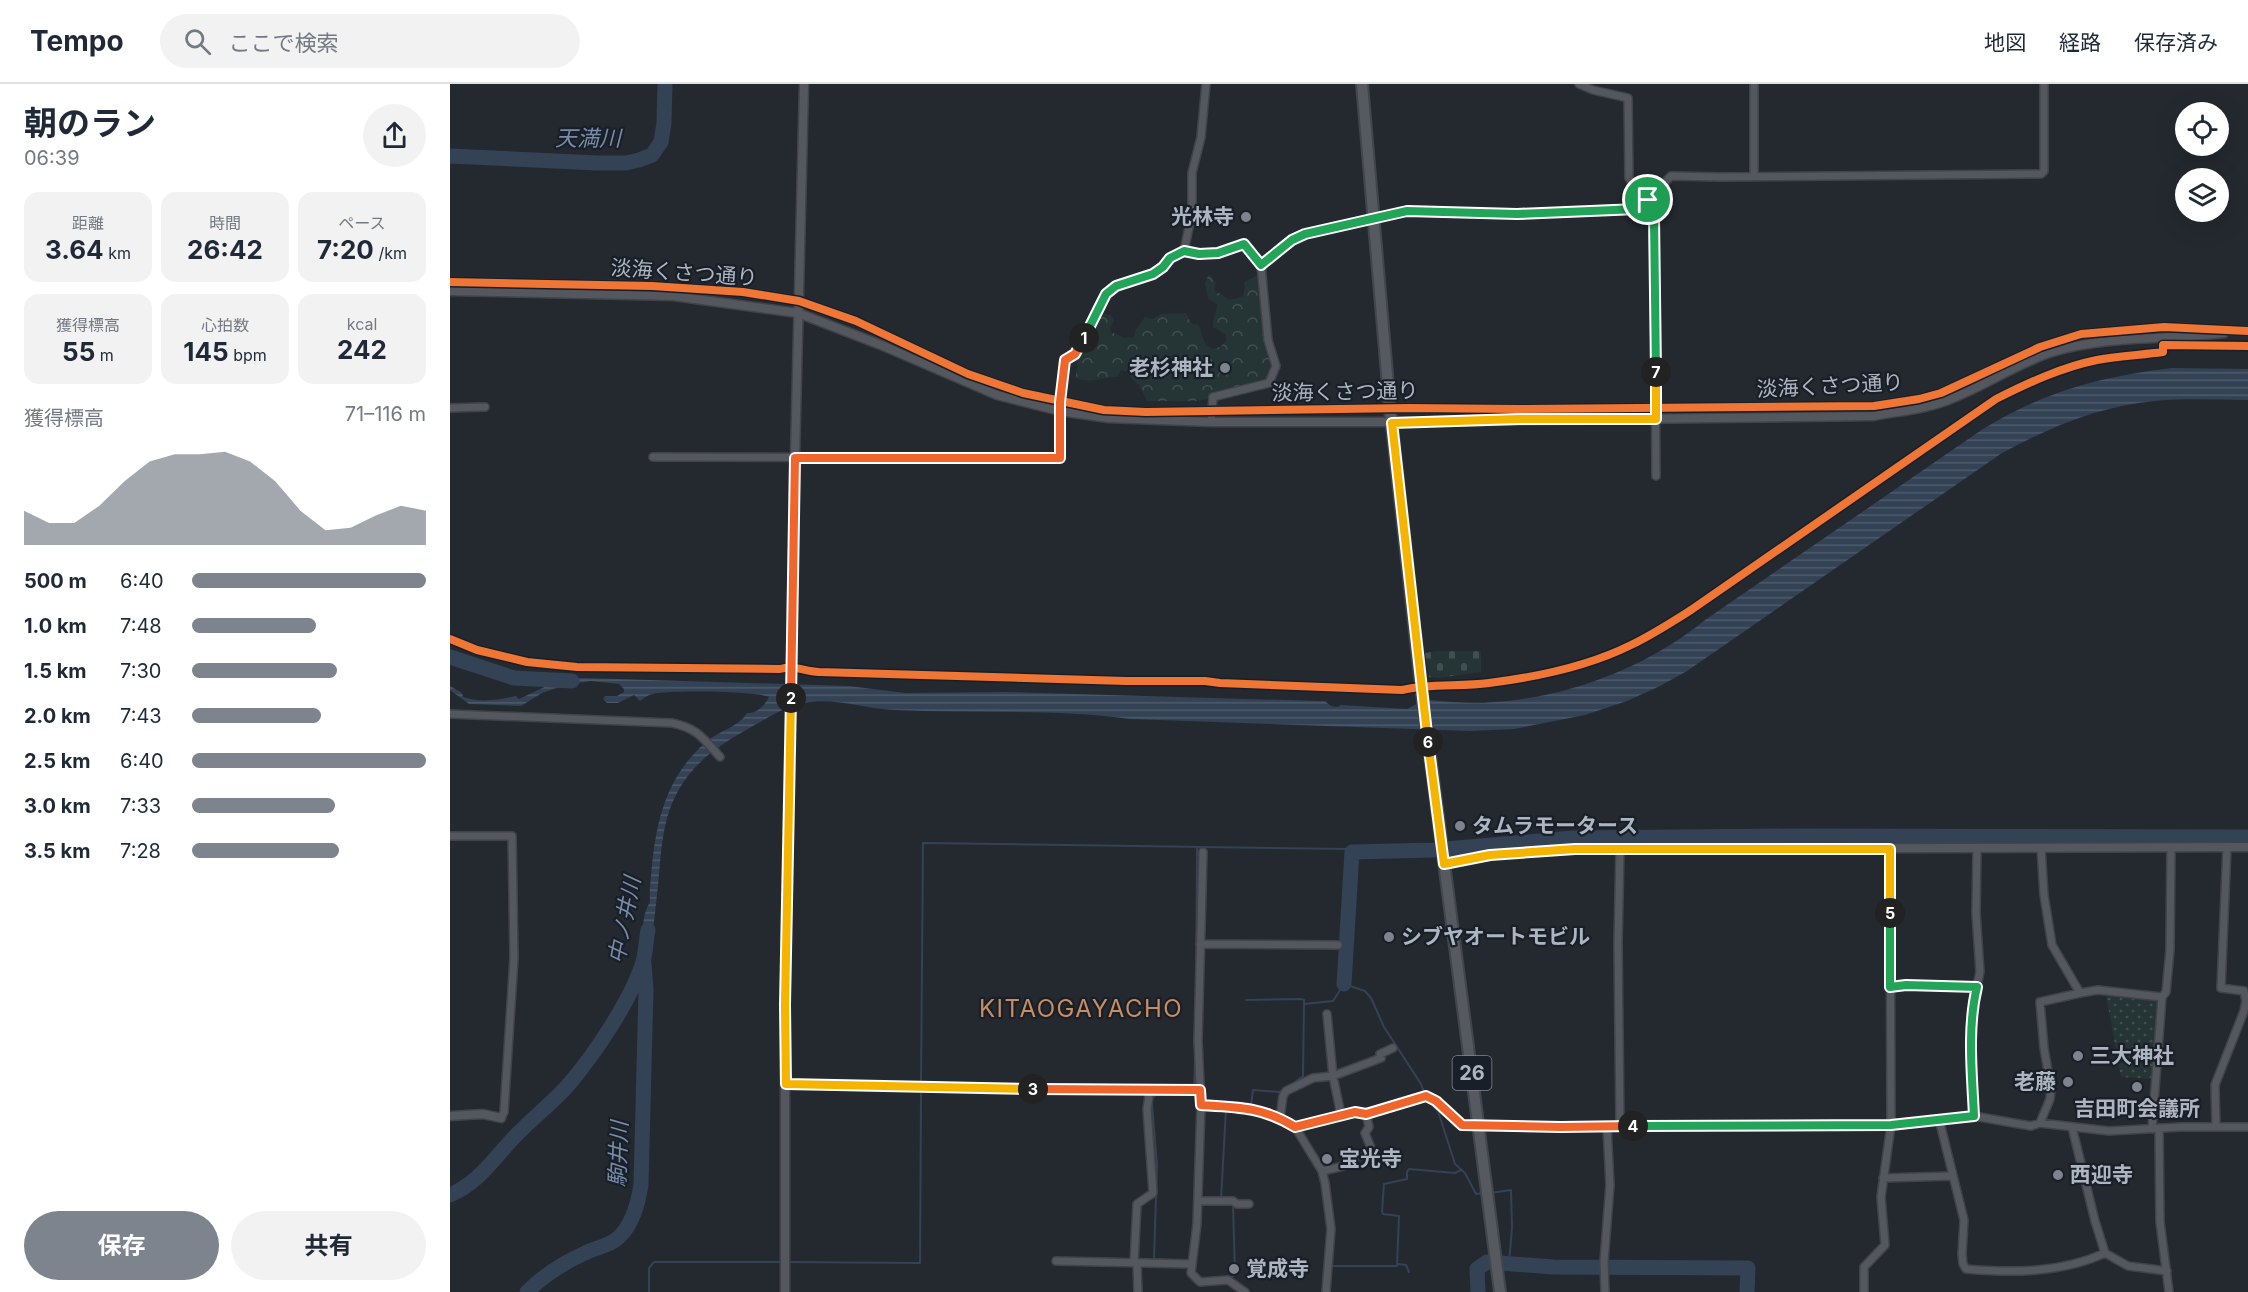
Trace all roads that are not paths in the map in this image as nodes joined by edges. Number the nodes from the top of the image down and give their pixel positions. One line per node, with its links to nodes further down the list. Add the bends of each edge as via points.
1 (804, 84): 14 (street)
2 (1206, 84): 10 (street)
3 (1362, 84): 9 (main road, 26)
4 (1579, 84): 8 (street, via 1628,98 1629,178)
5 (1754, 84): 7 (street)
6 (2044, 84): 7 (street, via 2041,174)
7 (1754, 176): 8 (street, via 1671,176)
8 (1648, 200): 9 (street, via 1638,209 1517,214 1407,211); 21 (street, via 1654,216)
9 (1373, 218): 11 (street, via 1305,234); 20 (main road, 26)
10 (1184, 251): 11 (street, via 1218,253 1244,244); 17 (street, via 1153,274 1116,286 1106,294 1083,342 1065,360)
11 (1261, 265): 22 (street, via 1268,340 1276,366 1269,383 1214,397)
12 (450, 282): 14 (street, 淡海くさつ通り, via 652,285)
13 (450, 291): 15 (street, 淡海くさつ通り, via 673,296)
14 (799, 301): 15 (street); 17 (street, 淡海くさつ通り, via 856,321 968,374)
15 (798, 313): 17 (street, 淡海くさつ通り, via 997,395); 27 (street)
16 (2248, 331): 21 (street, 淡海くさつ通り, via 2164,327 2081,334 2032,351 1941,393 1874,406); 23 (street, 淡海くさつ通り, via 2097,341 2050,353 1950,400 1873,416)
17 (1060, 406): 22 (street, 淡海くさつ通り); 24 (street, 淡海くさつ通り, via 1108,418); 27 (street, via 1060,458)
18 (485, 407): 19 (street)
19 (450, 408)
20 (1390, 409): 21 (street, 淡海くさつ通り); 22 (street, 淡海くさつ通り); 25 (main road, 26)
21 (1656, 409): 23 (street)
22 (1212, 412): 24 (street)
23 (1656, 419): 25 (street, 淡海くさつ通り); 28 (street)
24 (1211, 422): 25 (street, 淡海くさつ通り)
25 (1392, 423): 40 (main road, 26)
26 (653, 457): 27 (street)
27 (795, 458): 50 (street)
28 (1656, 476)
29 (450, 714): 30 (street, via 687,726)
30 (720, 757)
31 (450, 836): 58 (street, via 512,836 514,958)
32 (2227, 847): 33 (street); 36 (street); 68 (street, via 2221,988 2244,991 2246,1001 2215,1085)
33 (2248, 847)
34 (1977, 848): 35 (street); 38 (street); 44 (street)
35 (2041, 848): 36 (street); 45 (street, via 2052,945)
36 (2171, 848): 46 (street, via 2170,950 2166,992)
37 (1620, 849): 38 (street); 40 (street); 64 (street)
38 (1890, 849): 43 (street)
39 (1203, 852): 41 (street)
40 (1442, 854): 63 (main road, 26)
41 (1200, 944): 42 (street); 52 (street)
42 (1338, 945)
43 (1890, 987): 44 (street); 62 (street)
44 (1977, 987): 57 (street, via 1971,1069)
45 (2080, 993): 46 (street, via 2098,990); 61 (street, via 2040,1002 2051,1089)
46 (2162, 997): 70 (street)
47 (1327, 1014): 49 (street)
48 (1393, 1048): 49 (street, via 1380,1054 1381,1058)
49 (1333, 1076): 54 (street); 59 (street, via 1313,1078 1286,1091)
50 (786, 1084): 51 (street); 81 (street)
51 (1150, 1090): 52 (street); 78 (street, via 1147,1109 1153,1193 1137,1204)
52 (1196, 1090): 53 (street)
53 (1201, 1105): 59 (street, via 1246,1107); 74 (street)
54 (1341, 1114): 55 (street); 65 (street)
55 (1366, 1114): 63 (street, via 1426,1096 1462,1125); 71 (street, via 1369,1127 1365,1133 1373,1153 1352,1157 1344,1166)
56 (450, 1116): 58 (street, via 483,1114)
57 (1974, 1116): 60 (street); 61 (street, via 2031,1126)
58 (501, 1118)
59 (1280, 1118): 65 (street)
60 (1939, 1119): 62 (street); 72 (street)
61 (2040, 1123): 67 (street)
62 (1891, 1125): 64 (street); 73 (street)
63 (1479, 1126): 66 (street); 85 (main road, 26)
64 (1620, 1126): 66 (street)
65 (1295, 1127): 71 (street)
66 (1607, 1127): 86 (street, via 1610,1185)
67 (2072, 1127): 70 (street, via 2109,1131); 76 (street)
68 (2216, 1127): 69 (street); 70 (street)
69 (2248, 1127)
70 (2155, 1128): 80 (street)
71 (1322, 1171): 84 (street, via 1331,1229)
72 (1953, 1176): 73 (street); 76 (street, via 1964,1220 1962,1254 1966,1269 2039,1270)
73 (1883, 1178): 87 (street, via 1885,1245 1864,1267)
74 (1197, 1201): 75 (street); 79 (street)
75 (1249, 1204)
76 (2105, 1253): 80 (street, via 2128,1266)
77 (1056, 1261): 78 (street)
78 (1136, 1263): 79 (street); 82 (street)
79 (1191, 1264): 83 (street, via 1196,1280 1228,1280)
80 (2167, 1271): 88 (street)
81 (785, 1292)
82 (1138, 1292)
83 (1245, 1292)
84 (1326, 1292)
85 (1500, 1292)
86 (1605, 1292)
87 (1864, 1292)
88 (2169, 1292)

